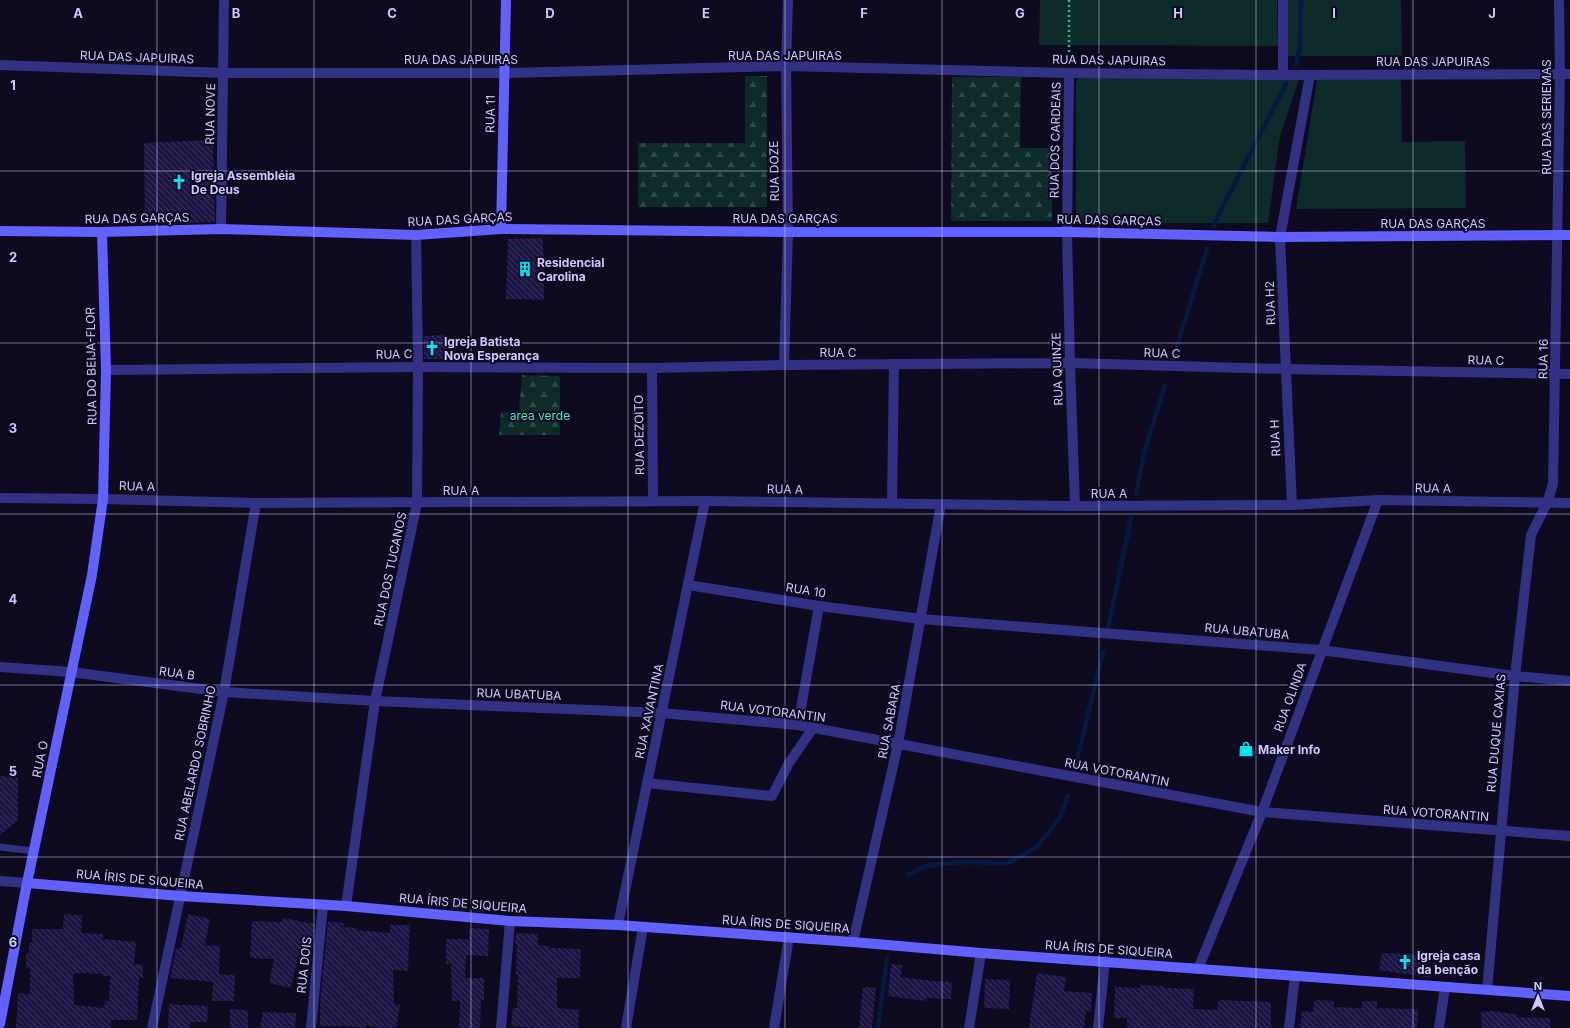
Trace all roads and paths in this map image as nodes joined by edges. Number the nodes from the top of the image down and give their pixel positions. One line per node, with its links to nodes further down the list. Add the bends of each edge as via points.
1 (224, 0): 9 (street, RUA NOVE)
2 (506, 0): 10 (street, RUA 11)
3 (788, 0): 8 (street, RUA DOZE)
4 (1068, 0): 11 (path)
5 (1283, 0): 13 (street)
6 (1559, 0): 12 (street, RUA DAS SERIEMAS)
7 (0, 65): 9 (street, RUA DAS JAPUIRAS)
8 (786, 66): 10 (street, RUA DAS JAPUIRAS); 11 (street, RUA DAS JAPUIRAS); 19 (street, RUA DOZE)
9 (224, 72): 10 (street, RUA DAS JAPUIRAS); 15 (street, RUA NOVE)
10 (504, 73): 16 (street, RUA 11)
11 (1069, 73): 13 (street, RUA DAS JAPUIRAS); 20 (street, RUA DOS CARDEAIS)
12 (1565, 74): 14 (street, RUA DAS JAPUIRAS); 23 (street, RUA DAS SERIEMAS)
13 (1283, 75): 14 (street, RUA DAS JAPUIRAS)
14 (1310, 75): 24 (street, RUA H2)
15 (222, 229): 18 (street, RUA DAS GARÇAS); 21 (street, RUA DAS GARÇAS)
16 (501, 229): 19 (street, RUA DAS GARÇAS); 21 (street, RUA DAS GARÇAS)
17 (0, 231): 18 (street, RUA DAS GARÇAS)
18 (102, 232): 31 (street, RUA DO BEIJA-FLOR)
19 (788, 232): 20 (street, RUA DAS GARÇAS); 26 (street, RUA DOZE)
20 (1067, 232): 24 (street, RUA DAS GARÇAS); 25 (street, RUA QUINZE)
21 (416, 234): 28 (street, RUA DOS TUCANOS)
22 (1570, 234): 23 (street, RUA DAS GARÇAS)
23 (1558, 235): 24 (street, RUA DAS GARÇAS); 32 (street, RUA 16)
24 (1280, 237): 30 (street, RUA H2)
25 (1070, 363): 27 (street, RUA C); 30 (street, RUA C); 47 (street, RUA QUINZE)
26 (784, 365): 27 (street, RUA C); 29 (street, RUA C)
27 (894, 365): 42 (street)
28 (418, 367): 29 (street, RUA C); 31 (street, RUA C); 41 (street, RUA DOS TUCANOS)
29 (652, 368): 38 (street, RUA DEZOITO)
30 (1285, 369): 32 (street, RUA C); 46 (street, RUA H)
31 (106, 370): 36 (street, RUA DO BEIJA-FLOR)
32 (1555, 374): 33 (street, RUA C); 34 (street, RUA 16)
33 (1570, 374)
34 (1553, 484): 43 (street, RUA DUQUE CAXIAS)
35 (0, 498): 36 (street, RUA A)
36 (103, 498): 40 (street, RUA A); 53 (street, RUA O, via 92,576)
37 (1378, 500): 43 (street, RUA A); 46 (street, RUA A); 51 (street, RUA OLINDA)
38 (653, 501): 39 (street, RUA A); 41 (street, RUA A)
39 (705, 501): 42 (street, RUA A); 48 (street, RUA XAVANTINA)
40 (256, 503): 41 (street, RUA A); 56 (street, RUA ABELARDO SOBRINHO)
41 (417, 503): 57 (street, RUA DOS TUCANOS)
42 (892, 503): 44 (street, RUA A)
43 (1547, 503): 45 (street, RUA A); 54 (street, RUA DUQUE CAXIAS, via 1531,535)
44 (941, 504): 47 (street, RUA A); 50 (street, RUA SABARA)
45 (1570, 504)
46 (1292, 505): 47 (street, RUA A)
47 (1075, 506)
48 (688, 585): 49 (street, RUA 10); 58 (street, RUA XAVANTINA)
49 (819, 606): 50 (street, RUA 10); 59 (street)
50 (921, 619): 51 (street, RUA UBATUBA); 61 (street, RUA SABARA)
51 (1321, 650): 54 (street, RUA UBATUBA); 63 (street, RUA OLINDA)
52 (0, 666): 53 (street, RUA B)
53 (71, 672): 56 (street, RUA B); 67 (street, RUA O)
54 (1515, 676): 55 (street, RUA UBATUBA); 64 (street, RUA DUQUE CAXIAS)
55 (1570, 681)
56 (224, 692): 57 (street, RUA B); 70 (street, RUA ABELARDO SOBRINHO)
57 (375, 701): 58 (street, RUA UBATUBA); 72 (street, RUA DOS TUCANOS)
58 (661, 713): 59 (street, RUA VOTORANTIN); 62 (street, RUA XAVANTINA)
59 (798, 725): 60 (street, RUA VOTORANTIN)
60 (813, 728): 61 (street, RUA VOTORANTIN); 62 (street, via 789,763 772,796)
61 (898, 744): 63 (street, RUA VOTORANTIN); 77 (street, RUA SABARA)
62 (647, 783): 74 (street, RUA XAVANTINA)
63 (1262, 812): 64 (street, RUA VOTORANTIN); 80 (street, RUA OLINDA)
64 (1500, 831): 65 (street, RUA VOTORANTIN); 83 (street, RUA DUQUE CAXIAS)
65 (1570, 836)
66 (0, 847): 67 (lane)
67 (34, 851): 69 (street, RUA O)
68 (0, 881): 69 (street, RUA ÍRIS DE SIQUEIRA)
69 (28, 883): 70 (street, RUA ÍRIS DE SIQUEIRA); 85 (street, RUA O)
70 (180, 896): 71 (street, RUA ÍRIS DE SIQUEIRA); 86 (street, RUA ABELARDO SOBRINHO)
71 (323, 905): 72 (street, RUA ÍRIS DE SIQUEIRA); 87 (street, RUA DOIS)
72 (346, 906): 73 (street, RUA ÍRIS DE SIQUEIRA)
73 (510, 921): 74 (street, RUA ÍRIS DE SIQUEIRA); 88 (street)
74 (618, 926): 75 (street, RUA ÍRIS DE SIQUEIRA)
75 (643, 927): 76 (street, RUA ÍRIS DE SIQUEIRA); 89 (street)
76 (789, 937): 77 (street, RUA ÍRIS DE SIQUEIRA); 90 (street)
77 (853, 942): 78 (street, RUA ÍRIS DE SIQUEIRA)
78 (981, 953): 79 (street, RUA ÍRIS DE SIQUEIRA); 91 (street)
79 (1105, 961): 80 (street, RUA ÍRIS DE SIQUEIRA); 92 (street)
80 (1198, 968): 81 (street, RUA ÍRIS DE SIQUEIRA)
81 (1295, 976): 82 (street, RUA ÍRIS DE SIQUEIRA); 93 (street)
82 (1445, 987): 83 (street, RUA ÍRIS DE SIQUEIRA); 94 (street)
83 (1487, 990): 84 (street, RUA ÍRIS DE SIQUEIRA)
84 (1570, 996)
85 (0, 1024)
86 (152, 1028)
87 (311, 1028)
88 (501, 1028)
89 (626, 1028)
90 (774, 1028)
91 (969, 1028)
92 (1098, 1028)
93 (1289, 1028)
94 (1438, 1028)

